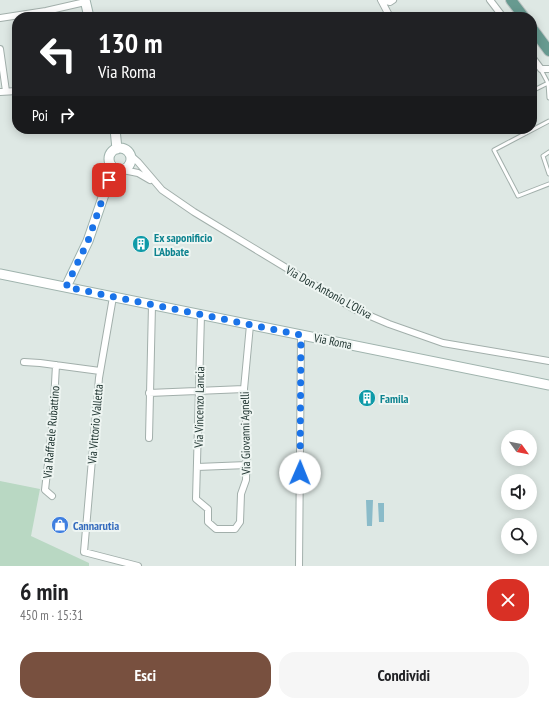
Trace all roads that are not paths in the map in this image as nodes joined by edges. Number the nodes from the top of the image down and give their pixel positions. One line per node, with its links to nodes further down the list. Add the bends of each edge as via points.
1 (382, 0): 2 (street); 8 (street)
2 (393, 0)
3 (490, 0): 9 (street)
4 (511, 0): 10 (main road)
5 (85, 1): 6 (street); 7 (street)
6 (39, 12)
7 (88, 12)
8 (388, 12)
9 (499, 12)
10 (520, 12)
11 (12, 16): 12 (street)
12 (0, 18)
13 (537, 35): 15 (main road)
14 (0, 49): 21 (street)
15 (549, 51)
16 (537, 64): 17 (street)
17 (541, 69): 18 (street); 19 (lane)
18 (549, 69)
19 (548, 83): 20 (lane); 22 (lane)
20 (537, 88)
21 (3, 92)
22 (549, 98)
23 (549, 121): 24 (lane)
24 (537, 127)
25 (116, 134): 27 (street)
26 (524, 134): 33 (lane, via 494,150 518,196)
27 (117, 149): 29 (street, via 126,150); 30 (street, via 110,156 110,164)
28 (549, 152): 31 (lane, via 543,156)
29 (130, 155): 30 (street, via 130,162); 32 (street, Via Don Antonio L'Oliva)
30 (119, 169): 32 (street, Via Don Antonio L'Oliva, via 138,173); 35 (street, via 109,180 88,241)
31 (549, 174)
32 (154, 181): 41 (street, Via Don Antonio L'Oliva, via 162,190 194,212 354,309 443,343)
33 (549, 184)
34 (0, 274): 35 (street, Via Roma)
35 (66, 287): 36 (street, Via Roma)
36 (112, 297): 37 (street, Via Roma); 44 (street, Via Vittorio Valletta)
37 (152, 305): 38 (street, Via Roma); 48 (street)
38 (201, 315): 39 (street, Via Roma); 47 (street, Via Vincenzo Lancia)
39 (250, 325): 40 (street, Via Roma); 46 (street, Via Giovanni Agnelli)
40 (301, 335): 45 (street, Via Roma); 55 (street)
41 (549, 361)
42 (24, 362): 43 (street)
43 (56, 365): 44 (street); 52 (street, Via Raffaele Rubattino, via 45,490)
44 (100, 371): 54 (street, Via Vittorio Valletta, via 84,552)
45 (549, 385)
46 (244, 389): 47 (street); 50 (street, Via Giovanni Agnelli)
47 (199, 391): 48 (street); 51 (street, Via Vincenzo Lancia)
48 (149, 393): 49 (street)
49 (149, 438)
50 (247, 465): 51 (street); 53 (street, Via Giovanni Agnelli, via 246,480 241,494 240,522 235,529 216,530 212,527 208,522 208,509)
51 (197, 467): 53 (street, Via Vincenzo Lancia)
52 (52, 496)
53 (196, 499)
54 (138, 566)
55 (299, 566)

